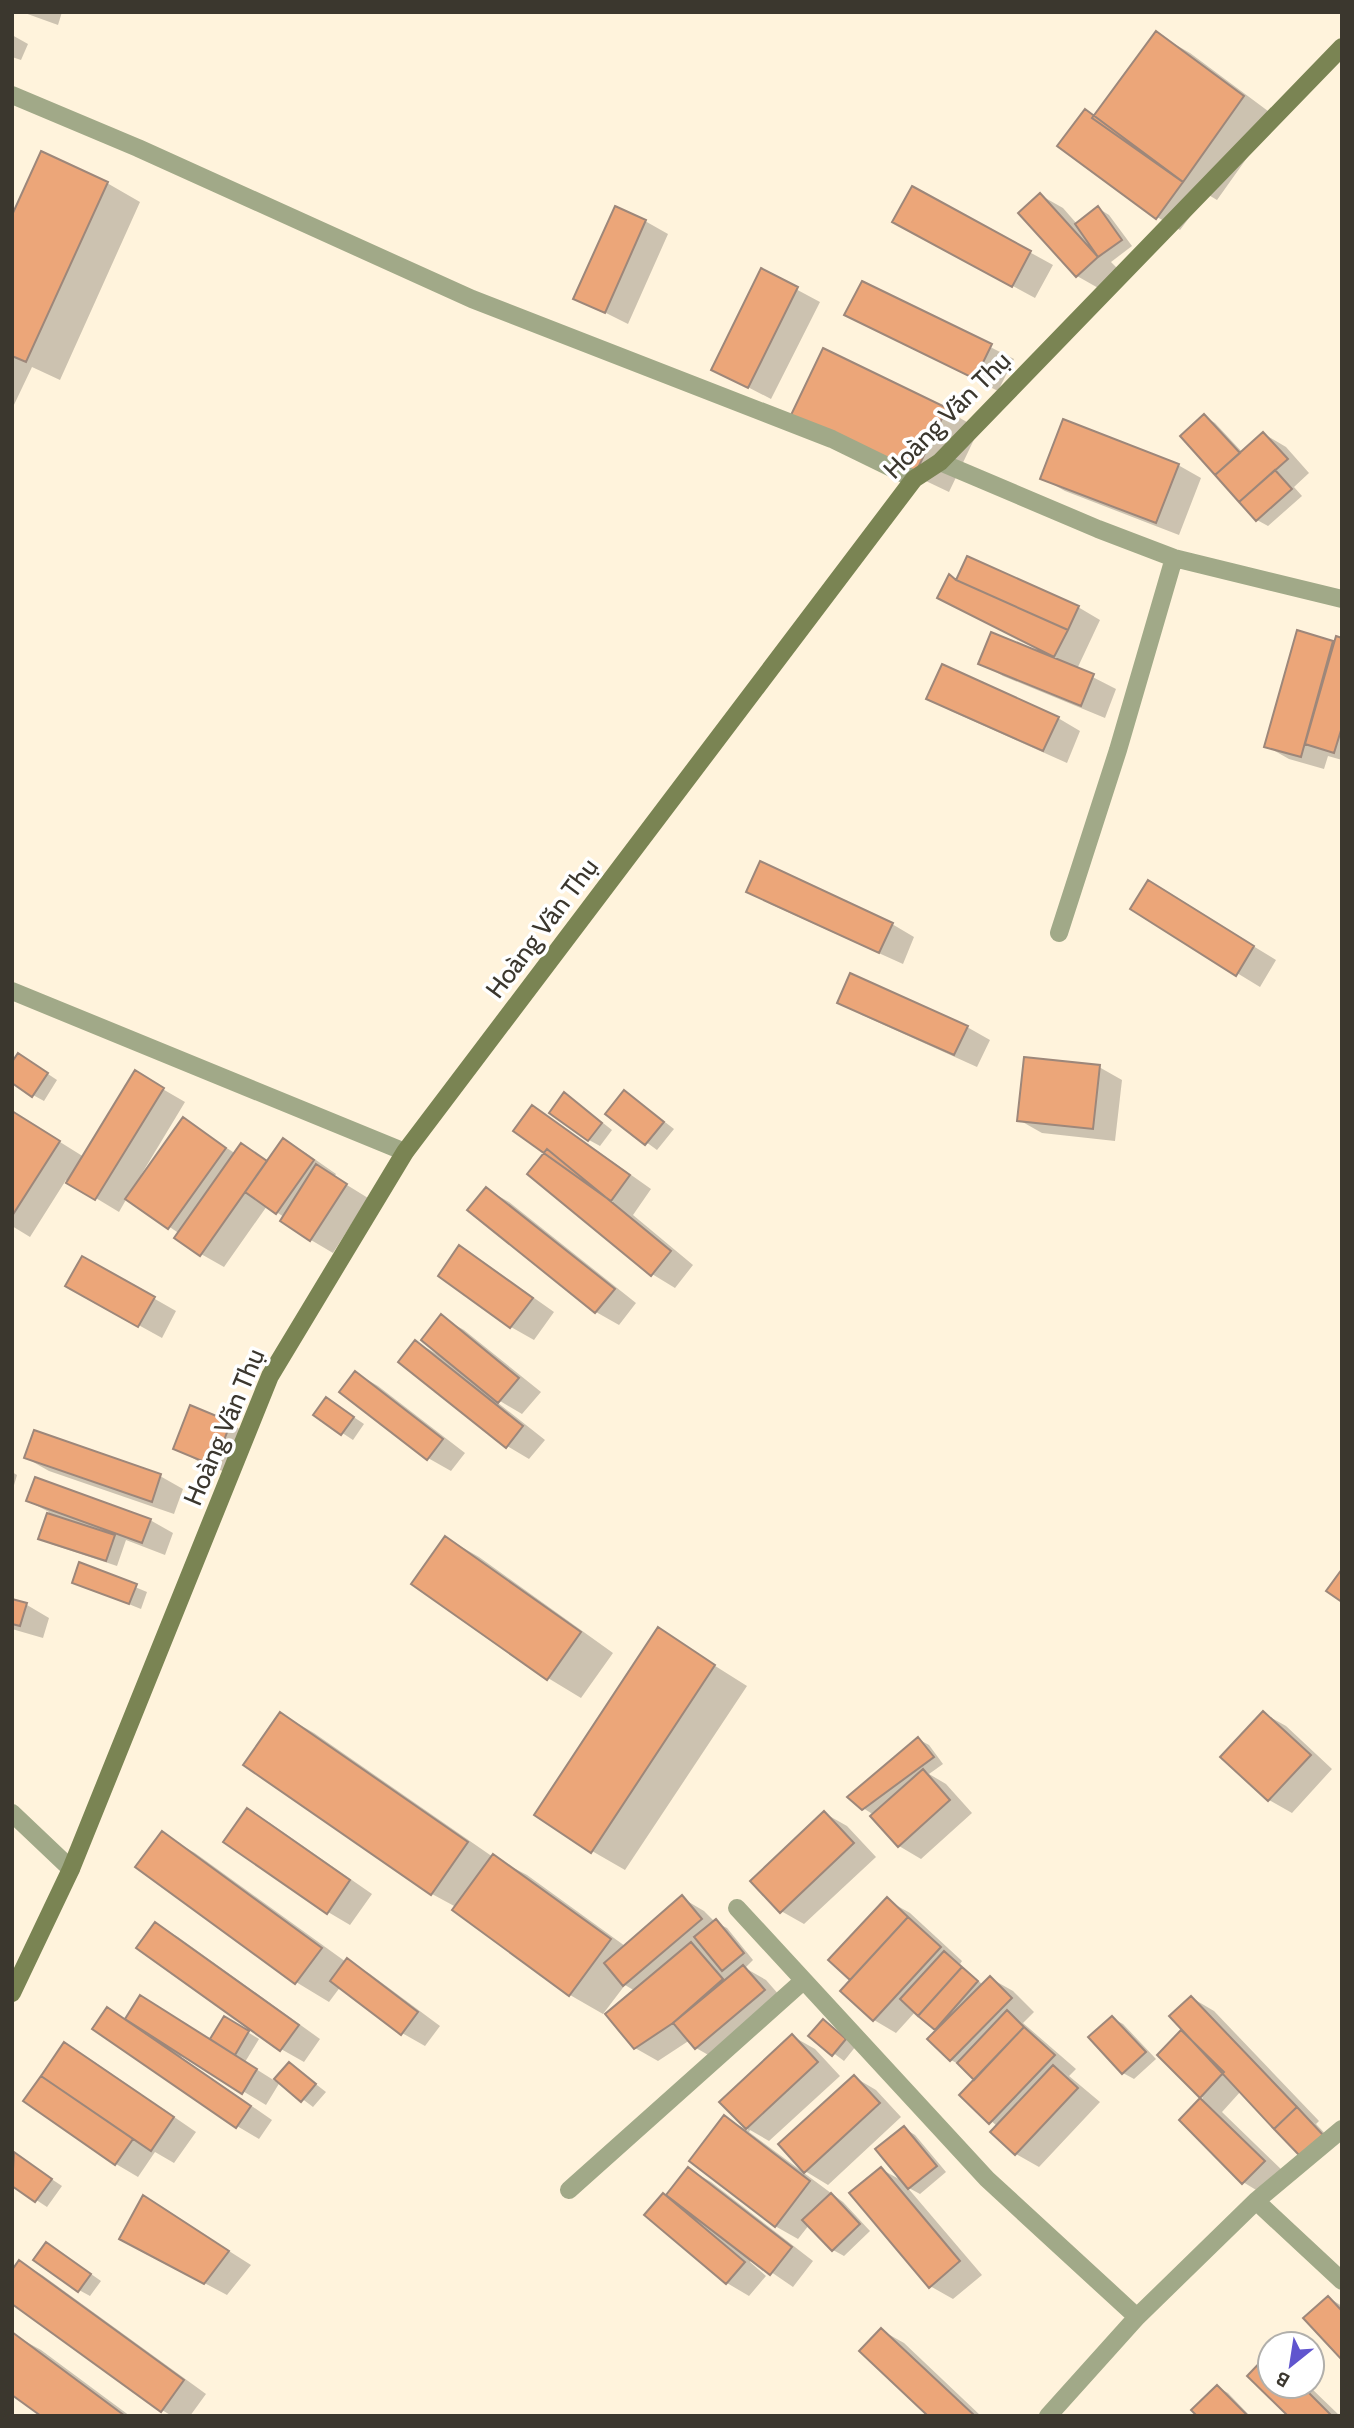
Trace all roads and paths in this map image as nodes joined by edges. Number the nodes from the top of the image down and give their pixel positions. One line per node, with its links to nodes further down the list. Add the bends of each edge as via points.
1 (1342, 47): 3 (main road, Hoàng Văn Thụ)
2 (12, 95): 4 (street, via 472,299 832,439)
3 (940, 462): 4 (main road, Hoàng Văn Thụ); 5 (street)
4 (914, 479): 9 (main road, Hoàng Văn Thụ)
5 (1174, 558): 6 (street); 7 (street)
6 (1342, 599)
7 (1059, 933)
8 (12, 992): 9 (street)
9 (405, 1152): 11 (main road, Hoàng Văn Thụ, via 270,1376)
10 (12, 1813): 11 (street)
11 (71, 1869): 14 (main road, Hoàng Văn Thụ)
12 (737, 1908): 13 (street)
13 (803, 1981): 16 (street); 19 (street, via 987,2179)
14 (12, 1993)
15 (1342, 2129): 17 (street)
16 (569, 2190)
17 (1256, 2201): 18 (street); 19 (street)
18 (1342, 2281)
19 (1137, 2317): 20 (street)
20 (1048, 2416)

